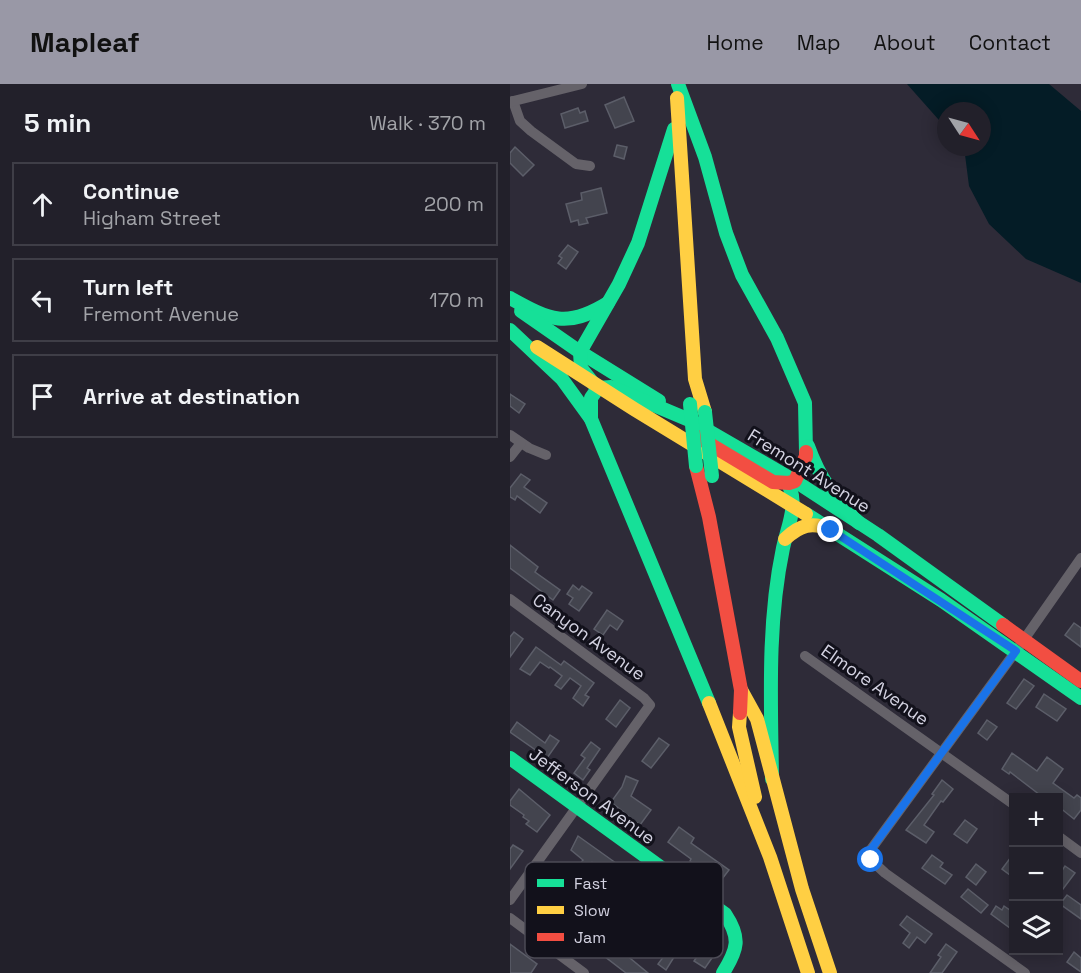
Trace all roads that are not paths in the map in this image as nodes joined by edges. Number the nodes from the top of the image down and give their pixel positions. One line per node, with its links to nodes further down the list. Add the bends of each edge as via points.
1 (582, 84): 3 (street)
2 (677, 84): 4 (main road); 18 (main road, via 742,275 777,338 805,403)
3 (512, 102): 5 (street, via 520,121 531,131 576,164)
4 (678, 116): 7 (main road, via 638,243); 11 (main road)
5 (590, 166)
6 (510, 298): 7 (main road, via 542,316 559,320 592,314)
7 (609, 302): 10 (main road)
8 (510, 303): 10 (main road, Fremont Avenue)
9 (510, 329): 12 (main road, Fremont Avenue); 15 (main road, via 562,379)
10 (580, 352): 12 (main road, via 581,369); 14 (main road, Fremont Avenue)
11 (695, 379): 14 (main road); 23 (main road, bridge, via 690,404 696,466)
12 (597, 388): 13 (main road, Fremont Avenue); 14 (main road, via 627,392 655,407); 15 (main road, via 590,401)
13 (626, 405): 21 (main road, via 677,426 773,482); 22 (main road, Fremont Avenue)
14 (699, 417): 21 (main road, Fremont Avenue); 23 (main road, bridge, via 712,476)
15 (591, 419): 41 (main road)
16 (510, 435): 17 (street)
17 (521, 443): 19 (street); 20 (street)
18 (807, 445): 21 (main road, via 804,464); 24 (main road, via 828,491)
19 (546, 455)
20 (510, 457)
21 (792, 482): 22 (main road); 24 (main road, Fremont Avenue)
22 (795, 506): 25 (main road, Fremont Avenue); 26 (main road)
23 (709, 517): 32 (main road)
24 (859, 523): 29 (main road, Fremont Avenue)
25 (831, 530): 26 (main road, via 805,523); 29 (main road, Fremont Avenue)
26 (785, 539): 36 (main road, via 773,628)
27 (1081, 558): 29 (street)
28 (510, 599): 38 (street, Canyon Avenue, via 649,701 648,709)
29 (1020, 645): 31 (main road, Fremont Avenue); 33 (main road, Fremont Avenue); 34 (street)
30 (805, 656): 34 (street, Elmore Avenue)
31 (1081, 681)
32 (741, 690): 36 (main road, via 757,718); 41 (main road, via 739,727)
33 (1081, 698)
34 (943, 753): 37 (street, Elmore Avenue); 54 (street, via 869,852 871,860)
35 (510, 758): 38 (main road, Jefferson Avenue)
36 (772, 778): 53 (main road)
37 (1009, 800)
38 (578, 807): 42 (street); 43 (main road, Jefferson Avenue)
39 (1063, 839): 40 (street)
40 (1081, 853)
41 (770, 857): 52 (main road)
42 (538, 862)
43 (654, 862)
44 (525, 879): 45 (street)
45 (510, 900)
46 (723, 913): 50 (main road, Jefferson Avenue, via 735,928 738,945)
47 (510, 918): 48 (street)
48 (525, 929)
49 (564, 958): 51 (street)
50 (726, 969)
51 (584, 973)
52 (808, 973)
53 (830, 973)
54 (1025, 973)

